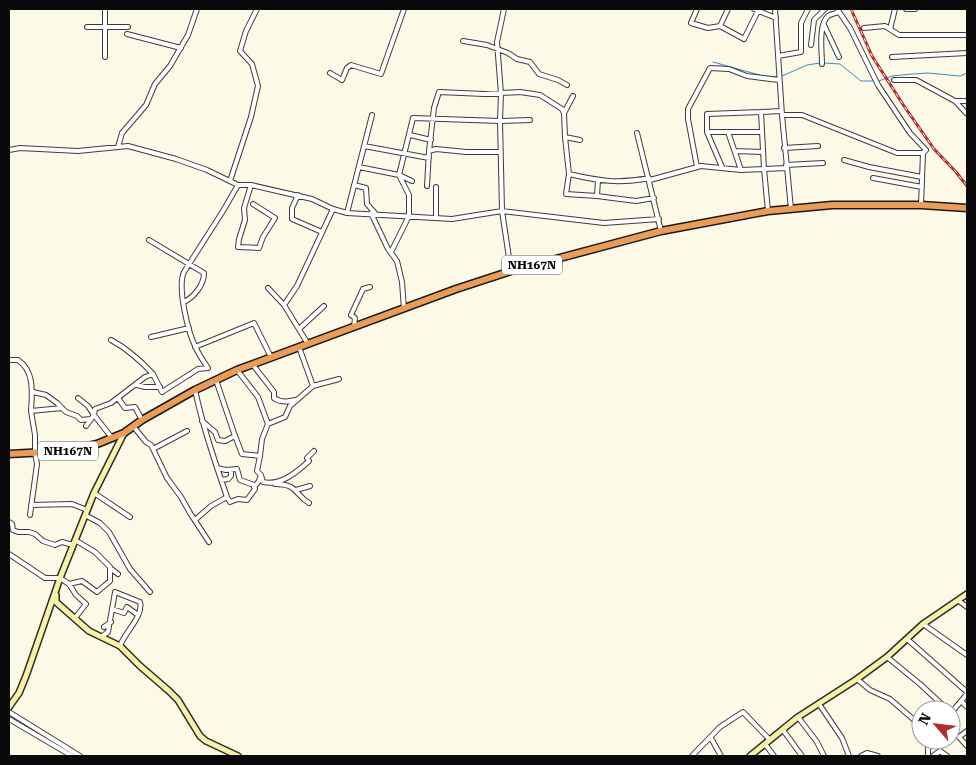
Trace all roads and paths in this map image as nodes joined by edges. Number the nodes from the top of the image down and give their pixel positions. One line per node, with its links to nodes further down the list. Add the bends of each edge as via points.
1 (105, 9): 21 (street)
2 (197, 9): 28 (street, via 188,36)
3 (257, 9): 87 (street, via 240,52 253,66 258,86 252,116)
4 (404, 9): 36 (street, via 381,74 351,65 346,68 342,80)
5 (504, 9): 29 (street)
6 (698, 9): 20 (street, via 690,23 708,28)
7 (728, 9): 20 (street)
8 (757, 9): 16 (street); 20 (street, via 744,39)
9 (775, 9): 16 (street)
10 (808, 9): 31 (street, via 801,23 801,52)
11 (824, 9): 27 (street, via 814,20)
12 (895, 9): 23 (street)
13 (906, 9): 14 (street)
14 (915, 9)
15 (838, 10): 17 (street, via 829,15); 69 (street, via 878,85 926,150)
16 (776, 18): 31 (street)
17 (824, 25): 32 (street); 35 (street, via 821,34)
18 (87, 26): 21 (street)
19 (128, 26): 21 (street)
20 (720, 26)
21 (105, 27): 33 (street)
22 (864, 28): 23 (street, via 885,26)
23 (890, 30): 25 (street, via 899,35)
24 (127, 34): 28 (street)
25 (967, 35)
26 (463, 41): 29 (street)
27 (811, 45)
28 (180, 48): 62 (street, via 155,84 146,105 122,132)
29 (498, 50): 39 (street, via 530,62 539,74); 40 (street)
30 (967, 53): 34 (street)
31 (778, 56): 37 (street)
32 (839, 56)
33 (105, 57)
34 (892, 57)
35 (822, 64)
36 (330, 73)
37 (780, 80): 46 (street); 75 (street, via 710,68 688,109)
38 (894, 80): 42 (street, via 916,80)
39 (567, 85)
40 (501, 94): 45 (street, via 540,95); 49 (street, via 439,92); 51 (street)
41 (573, 96): 45 (street)
42 (955, 101): 43 (street); 47 (street)
43 (967, 101)
44 (760, 112): 46 (street); 52 (street, via 708,114); 54 (street)
45 (564, 113): 57 (street)
46 (782, 113): 63 (street); 69 (street, via 802,116 897,153)
47 (967, 114)
48 (372, 115): 60 (street)
49 (433, 118): 51 (street); 56 (street, via 414,118); 58 (street)
50 (530, 120): 51 (street)
51 (500, 121): 67 (street)
52 (707, 132): 53 (street); 76 (street)
53 (728, 132): 54 (street); 66 (street)
54 (762, 132): 68 (street)
55 (637, 133): 84 (street)
56 (410, 135): 58 (street); 70 (street)
57 (565, 137): 59 (street); 80 (street)
58 (431, 140): 65 (street)
59 (580, 140)
60 (364, 146): 70 (street); 74 (street)
61 (818, 146): 63 (street)
62 (118, 147): 64 (street, via 78,151); 87 (street, via 128,146 176,159)
63 (784, 148): 77 (street)
64 (9, 150)
65 (430, 151): 67 (street); 71 (street)
66 (735, 151): 68 (street); 79 (street)
67 (500, 152): 103 (street)
68 (763, 152): 78 (street)
69 (923, 153): 82 (street)
70 (404, 154): 71 (street); 81 (street)
71 (429, 158): 91 (street)
72 (844, 160): 82 (street)
73 (823, 163): 77 (street)
74 (359, 167): 81 (street); 90 (street)
75 (698, 167): 76 (street); 84 (street)
76 (722, 167): 79 (street)
77 (786, 167): 78 (street); 101 (street)
78 (764, 169): 79 (street); 102 (street)
79 (741, 170)
80 (569, 174): 86 (street); 95 (street, via 566,194)
81 (399, 175): 85 (street); 106 (street, via 409,195)
82 (922, 176): 93 (street)
83 (874, 178): 93 (street)
84 (649, 179): 86 (street, via 629,182); 96 (street)
85 (412, 180)
86 (598, 180): 95 (street)
87 (230, 181): 88 (street)
88 (238, 184): 89 (street); 113 (street)
89 (251, 185): 94 (street); 97 (street, via 238,247 259,248 275,218)
90 (354, 185): 104 (street); 105 (street, via 366,188)
91 (427, 186)
92 (436, 187): 107 (street)
93 (922, 187): 98 (street)
94 (298, 196): 100 (street); 110 (street, via 292,208 292,219)
95 (597, 196): 96 (street, via 636,201)
96 (654, 198): 108 (street)
97 (254, 204)
98 (921, 205): 99 (highway, NH167N); 101 (highway, NH167N, via 852,204)
99 (967, 208)
100 (333, 209): 104 (street); 110 (street)
101 (791, 209): 102 (highway, NH167N)
102 (768, 210): 109 (highway, NH167N)
103 (502, 211): 107 (street, via 452,219); 108 (street, via 604,223); 114 (street)
104 (348, 213): 105 (street)
105 (373, 213): 106 (street); 112 (street)
106 (409, 216): 107 (street); 112 (street)
107 (436, 218)
108 (659, 219): 109 (street)
109 (661, 231): 114 (highway, NH167N)
110 (322, 232): 118 (street, via 297,286)
111 (150, 240): 113 (street)
112 (391, 252): 120 (street, via 397,261 402,282)
113 (189, 264): 117 (street, via 181,281); 117 (street, via 205,276 195,294)
114 (511, 271): 120 (highway, NH167N)
115 (370, 287): 121 (street, via 363,289 351,315 355,318)
116 (268, 288): 118 (street)
117 (184, 302): 122 (street)
118 (284, 305): 123 (street)
119 (324, 306): 123 (street)
120 (404, 309): 121 (highway, NH167N)
121 (354, 327): 126 (highway, NH167N)
122 (189, 328): 124 (street); 127 (street)
123 (299, 329): 126 (street)
124 (151, 337)
125 (111, 340): 133 (street, via 138,357)
126 (308, 344): 128 (highway, NH167N)
127 (195, 347): 129 (street, via 254,323); 137 (street, via 208,368 198,368 162,392)
128 (299, 347): 129 (highway, NH167N); 138 (street)
129 (272, 357): 131 (highway, NH167N)
130 (9, 360): 140 (street, via 22,363 30,377)
131 (252, 365): 132 (highway, NH167N); 143 (street, via 274,392 274,398 286,402)
132 (238, 370): 135 (highway, NH167N); 150 (street, via 258,397)
133 (153, 374): 136 (street); 137 (street)
134 (339, 379): 138 (street)
135 (216, 380): 139 (highway, NH167N); 155 (street)
136 (136, 384): 137 (street); 142 (street)
137 (160, 386)
138 (313, 386): 143 (street)
139 (195, 390): 148 (highway, NH167N); 149 (street)
140 (33, 392): 144 (street, via 46,395); 145 (street)
141 (78, 398): 146 (street)
142 (118, 398): 146 (street, via 96,409); 148 (street, via 125,408 135,407)
143 (296, 400): 150 (street, via 285,417)
144 (62, 408): 145 (street); 147 (street, via 81,420)
145 (31, 411): 159 (street)
146 (94, 415): 147 (street); 156 (street)
147 (90, 419): 151 (street)
148 (142, 420): 152 (highway, NH167N)
149 (202, 422): 155 (street, via 215,432 218,440); 162 (street)
150 (268, 424): 161 (street)
151 (86, 426)
152 (133, 426): 154 (highway, NH167N); 157 (street)
153 (187, 431): 157 (street)
154 (124, 433): 156 (highway, NH167N); 170 (street)
155 (235, 436): 161 (street, via 242,454)
156 (112, 438): 159 (highway, NH167N, via 80,449)
157 (154, 450): 177 (street, via 167,478)
158 (314, 451): 166 (street, via 307,458 309,461 296,472)
159 (35, 453): 160 (highway, NH167N); 173 (street, via 37,464)
160 (9, 454)
161 (260, 456): 164 (street, via 257,471)
162 (218, 468): 163 (street); 165 (street)
163 (231, 470): 165 (street, via 232,476); 167 (street, via 237,469 240,480)
164 (261, 475): 166 (street, via 263,482); 167 (street)
165 (222, 480): 171 (street)
166 (273, 484): 169 (street, via 284,484)
167 (254, 486): 171 (street, via 253,494 247,500 230,502)
168 (310, 486): 169 (street)
169 (296, 490): 172 (street)
170 (94, 493): 174 (street); 176 (street)
171 (227, 497): 177 (street)
172 (309, 503)
173 (30, 505): 174 (street, via 72,504); 175 (street)
174 (86, 512): 180 (street); 187 (street, via 109,532 130,569)
175 (30, 515)
176 (130, 517)
177 (196, 520): 179 (street)
178 (9, 522): 180 (street, via 13,530 35,534 55,545)
179 (209, 542)
180 (74, 543): 182 (street, via 95,552); 184 (street)
181 (9, 554): 184 (street, via 45,578)
182 (110, 568): 183 (street); 185 (street, via 110,581 97,592 82,581)
183 (118, 574)
184 (60, 578): 185 (street); 186 (street)
185 (69, 584): 193 (street, via 86,604)
186 (56, 589): 193 (street, via 56,602); 208 (street, via 20,693)
187 (150, 592)
188 (967, 594): 189 (street)
189 (959, 601): 190 (street); 195 (street)
190 (967, 607)
191 (112, 609): 192 (street, via 124,613 127,607); 192 (street, via 115,592 120,593 140,602); 194 (street)
192 (138, 615): 199 (street)
193 (75, 618): 197 (street)
194 (111, 622): 196 (street); 197 (street, via 108,632)
195 (923, 624): 198 (street); 200 (street)
196 (104, 626)
197 (101, 637): 199 (street)
198 (908, 639): 201 (street); 203 (street)
199 (120, 646): 220 (street, via 178,700 200,736)
200 (967, 655)
201 (887, 658): 202 (street); 204 (street)
202 (857, 679): 206 (street); 211 (street, via 870,690 890,699)
203 (967, 693): 205 (street)
204 (937, 700)
205 (961, 701): 207 (street)
206 (819, 704): 210 (street); 227 (street, via 842,738)
207 (967, 707)
208 (9, 708)
209 (9, 712): 219 (street)
210 (798, 717): 213 (street); 226 (street)
211 (911, 717)
212 (9, 719): 218 (street)
213 (783, 730): 216 (street); 225 (street)
214 (967, 731): 217 (street, via 959,737)
215 (711, 738): 216 (street, via 720,727 743,712); 221 (street); 222 (street)
216 (767, 742): 223 (street); 224 (street)
217 (967, 746)
218 (72, 756)
219 (80, 756)
220 (238, 756)
221 (692, 756)
222 (721, 756)
223 (750, 756)
224 (774, 756)
225 (802, 756)
226 (824, 756)
227 (849, 756)
228 (861, 756): 229 (street, via 867,753)
229 (878, 756)
230 (933, 756): 231 (street, via 940,752)
231 (947, 756)

